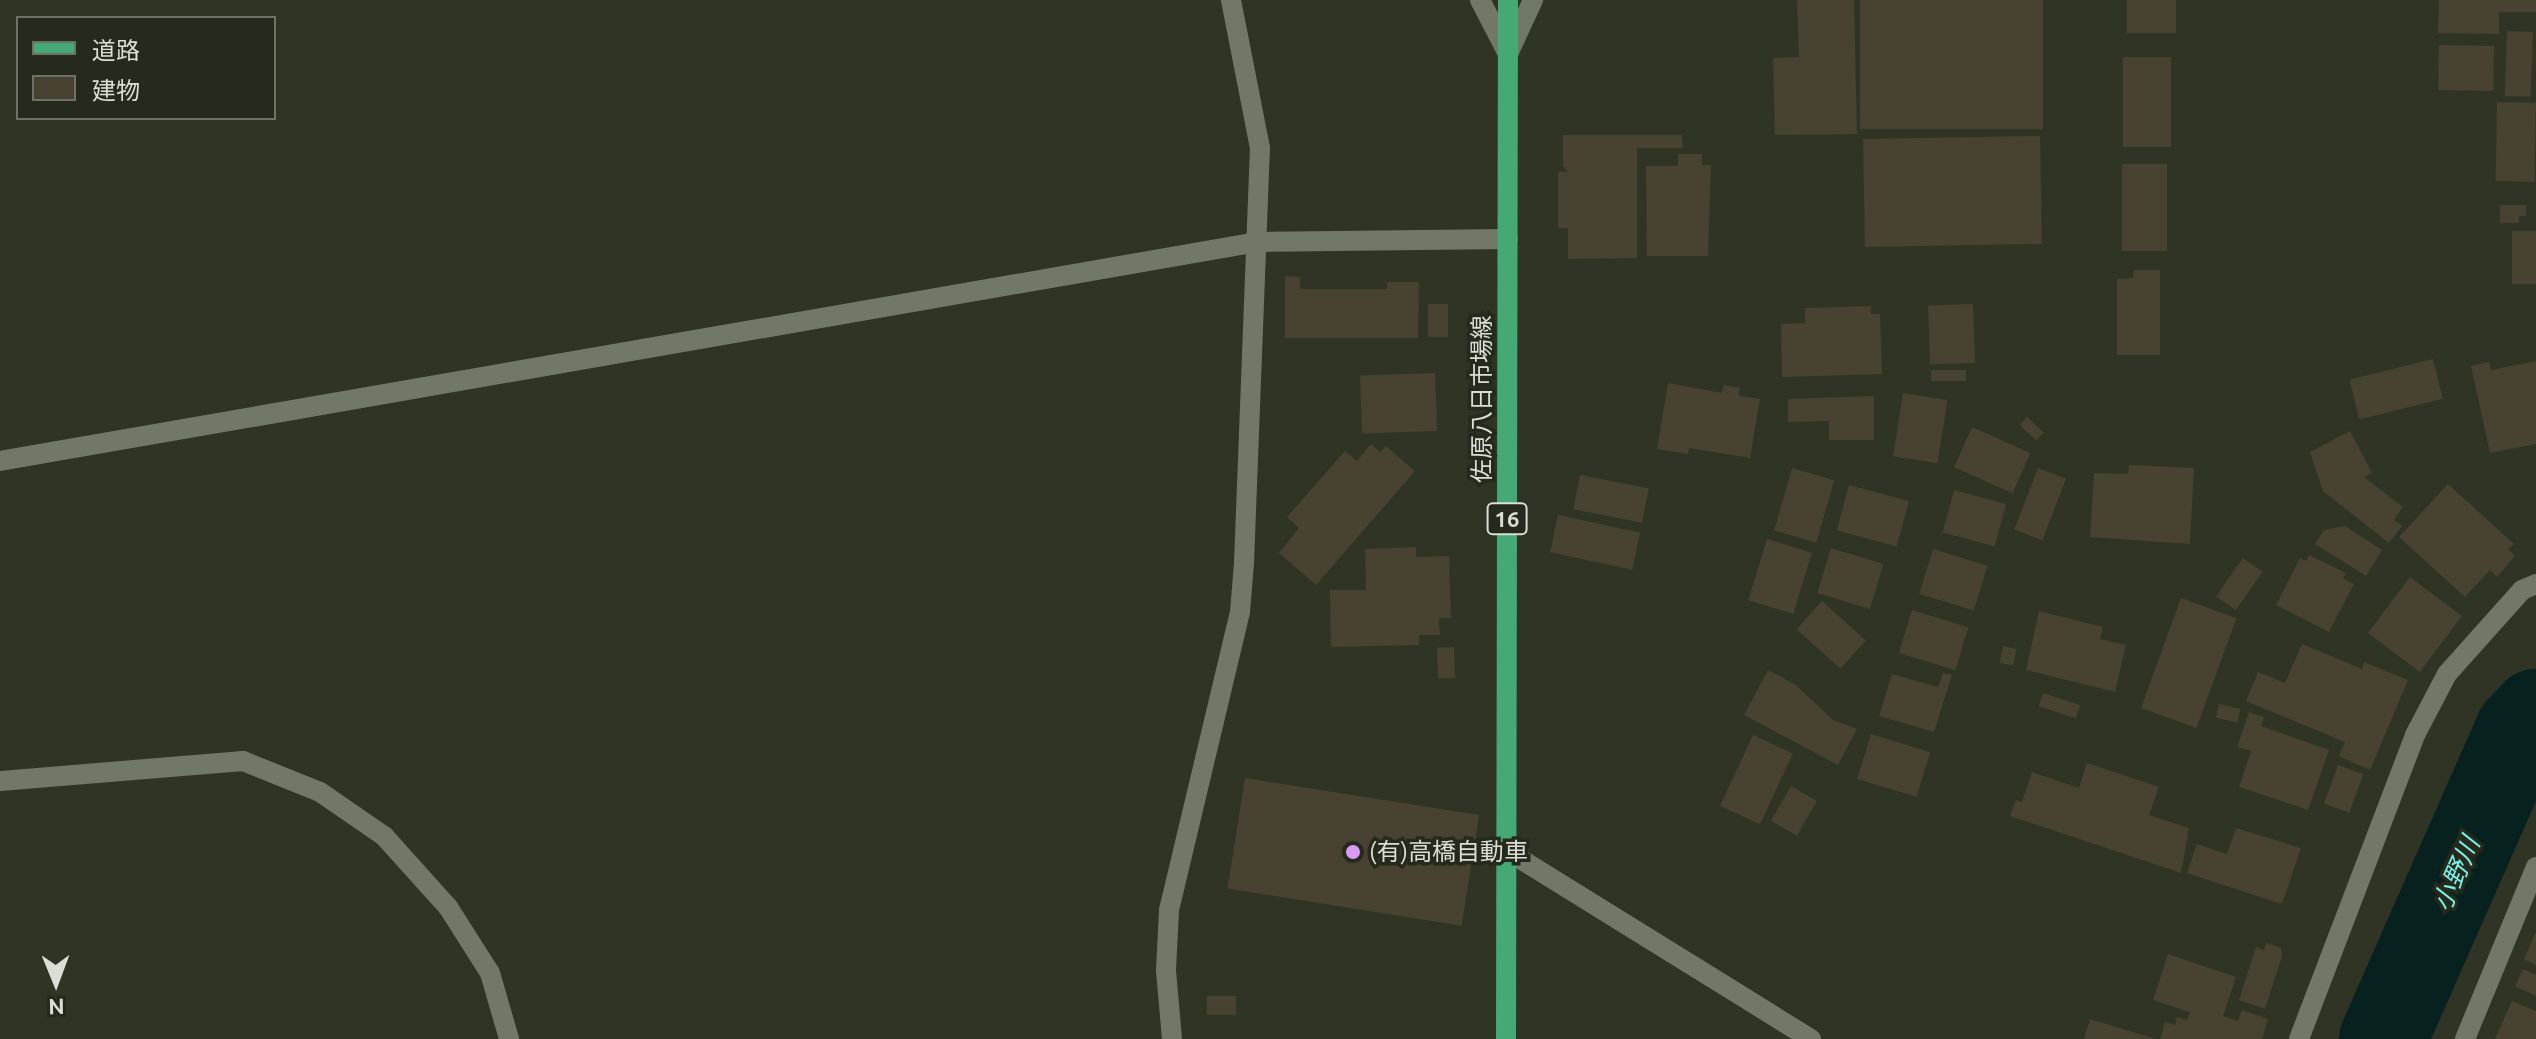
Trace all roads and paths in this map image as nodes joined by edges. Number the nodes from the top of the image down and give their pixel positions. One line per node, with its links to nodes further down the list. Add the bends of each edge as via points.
1 (1231, 0): 7 (street, via 1260,148)
2 (1480, 0): 5 (street)
3 (1508, 0): 5 (main road, 佐原八日市場線 / 16)
4 (1533, 0): 5 (street)
5 (1508, 54): 6 (main road, 佐原八日市場線 / 16)
6 (1508, 239): 7 (street); 11 (main road, 佐原八日市場線 / 16)
7 (1257, 242): 8 (street); 14 (street, via 1240,612 1169,910 1166,970)
8 (0, 461)
9 (2536, 584): 17 (street, via 2522,590 2440,686 2415,735)
10 (0, 781): 13 (street, via 243,761 320,792 384,836 448,907 490,973)
11 (1506, 850): 15 (main road, 佐原八日市場線 / 16); 16 (street)
12 (2536, 867): 18 (street)
13 (509, 1039)
14 (1172, 1039)
15 (1506, 1039)
16 (1811, 1039)
17 (2299, 1039)
18 (2465, 1039)

